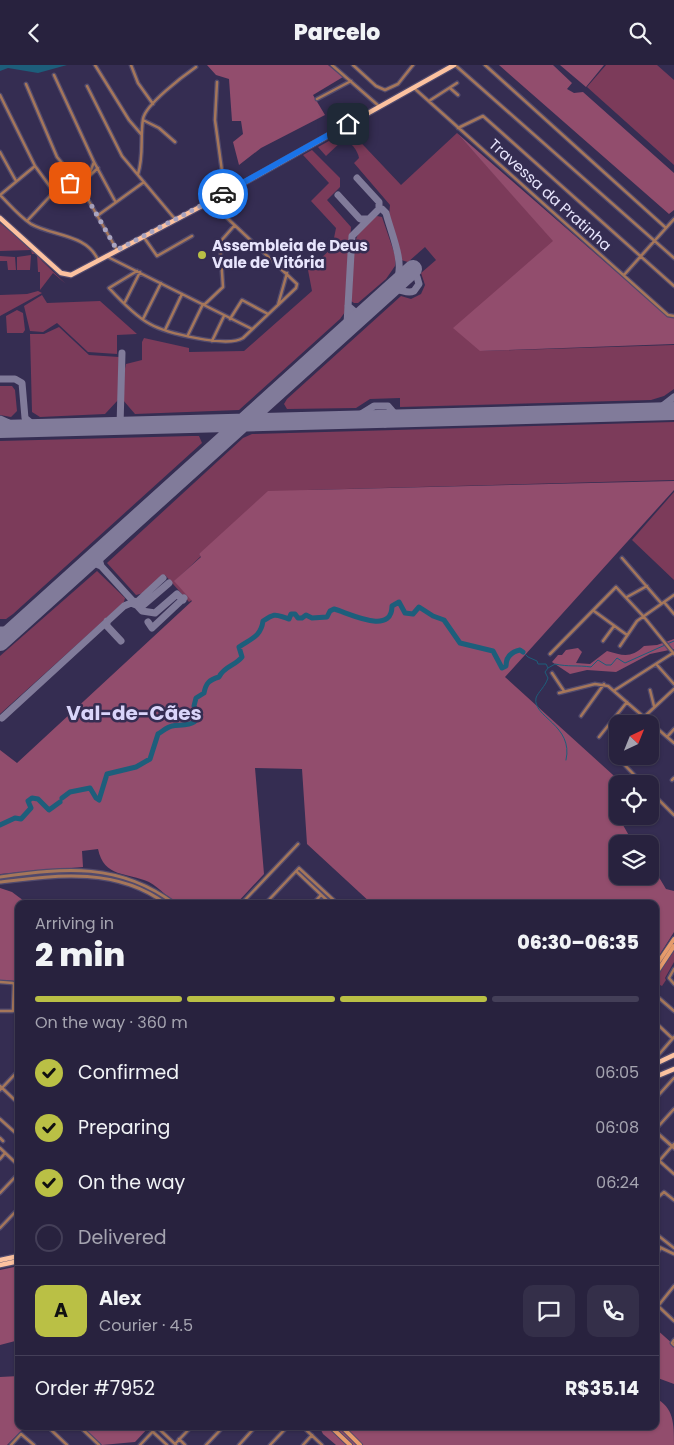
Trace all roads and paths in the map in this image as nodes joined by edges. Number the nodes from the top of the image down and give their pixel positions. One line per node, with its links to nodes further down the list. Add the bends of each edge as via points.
1 (95, 65): 25 (street)
2 (131, 65): 21 (street, via 142,89)
3 (332, 65): 10 (street)
4 (353, 65): 5 (street, via 385,90 398,84)
5 (413, 65)
6 (454, 65): 15 (main road); 51 (street)
7 (485, 65): 48 (street)
8 (196, 67): 21 (street)
9 (54, 75): 28 (street)
10 (351, 81): 19 (street); 22 (street)
11 (217, 82): 38 (street, via 215,120)
12 (457, 83): 16 (street)
13 (26, 84): 34 (street, via 51,145)
14 (87, 86): 31 (street, via 122,156)
15 (413, 87): 20 (street, Travessa da Pratinha); 22 (main road)
16 (450, 88): 18 (street); 20 (street)
17 (0, 95): 29 (street)
18 (458, 95)
19 (317, 99)
20 (429, 101): 24 (street, Travessa da Pratinha)
21 (153, 103): 23 (street, via 144,114)
22 (380, 107): 38 (main road)
23 (143, 121): 25 (street); 26 (street, via 159,128)
24 (458, 128): 54 (street, via 483,116); 59 (street, Travessa da Pratinha)
25 (142, 135): 31 (street, via 143,153)
26 (175, 142)
27 (0, 152): 33 (street)
28 (94, 162): 30 (street); 32 (street)
29 (35, 166): 33 (street); 37 (street)
30 (98, 168): 32 (street); 41 (street)
31 (138, 174): 35 (street)
32 (88, 177): 36 (street)
33 (16, 181): 39 (street)
34 (76, 181): 36 (street); 37 (street)
35 (144, 182): 41 (street); 44 (street)
36 (82, 190): 42 (street)
37 (54, 192): 46 (street)
38 (225, 193): 40 (main road)
39 (0, 195): 46 (street)
40 (215, 199): 44 (main road); 47 (street)
41 (115, 201): 42 (street)
42 (97, 216): 52 (street)
43 (0, 219): 56 (main road, via 66,276)
44 (176, 219): 50 (main road)
45 (674, 219): 48 (street)
46 (27, 221): 56 (street, via 72,237 94,253)
47 (234, 226): 58 (street); 64 (street, via 220,242 223,287)
48 (666, 229): 51 (street)
49 (192, 236): 50 (street, via 157,256)
50 (143, 237): 52 (main road)
51 (655, 241): 54 (street); 55 (street)
52 (117, 250): 53 (main road)
53 (107, 256): 56 (main road); 57 (street)
54 (641, 256): 59 (street); 61 (street)
55 (674, 258)
56 (98, 260)
57 (139, 271): 60 (street); 63 (street); 63 (street, via 109,289)
58 (287, 273): 65 (street); 65 (street, via 297,286)
59 (624, 275): 68 (street, Travessa da Pratinha, via 668,315)
60 (161, 283): 62 (street); 69 (street)
61 (674, 286)
62 (182, 294): 64 (street); 72 (street)
63 (125, 303): 69 (street)
64 (203, 305): 67 (street); 73 (street)
65 (278, 306): 66 (street)
66 (268, 314): 70 (street, via 242,300); 71 (street)
67 (224, 316): 70 (street); 74 (street)
68 (674, 316)
69 (142, 319): 72 (street)
70 (230, 319): 71 (street)
71 (252, 329): 74 (street, via 240,340)
72 (165, 330): 73 (street)
73 (188, 335): 74 (street)
74 (212, 341)
75 (622, 558): 76 (street)
76 (647, 586): 78 (street); 79 (street)
77 (674, 595): 79 (street)
78 (627, 597): 80 (street, via 614,587); 82 (street)
79 (662, 602): 81 (street); 82 (street)
80 (594, 611): 83 (street); 88 (street)
81 (674, 614)
82 (644, 617): 84 (street, via 637,621); 87 (street)
83 (614, 626): 84 (street); 85 (street)
84 (627, 636): 86 (street)
85 (603, 641)
86 (620, 646)
87 (674, 653): 89 (street)
88 (550, 654)
89 (657, 665): 91 (street); 94 (street)
90 (552, 673): 96 (street)
91 (674, 684)
92 (604, 685): 94 (street); 96 (street); 102 (street)
93 (674, 689): 99 (street)
94 (614, 690): 98 (street)
95 (650, 690): 99 (street)
96 (564, 691): 97 (street)
97 (559, 693)
98 (627, 702): 100 (street); 105 (street)
99 (654, 706): 101 (street)
100 (642, 715)
101 (646, 715)
102 (581, 716)
103 (674, 729): 106 (street)
104 (659, 730): 106 (street)
105 (599, 737)
106 (667, 737): 107 (street)
107 (674, 743)
108 (625, 765): 109 (street)
109 (634, 775)
110 (659, 800): 111 (street)
111 (674, 815)
112 (298, 844): 121 (street)
113 (297, 870): 116 (street); 117 (street); 122 (street)
114 (0, 877): 120 (street, via 57,870 102,872 140,883)
115 (0, 882): 119 (street, via 89,875 133,885)
116 (321, 895): 118 (street); 123 (street)
117 (328, 895): 118 (street); 124 (street)
118 (325, 899)
119 (159, 900)
120 (168, 900)
121 (245, 900)
122 (269, 900)
123 (317, 900)
124 (334, 900)
125 (674, 939): 127 (main road)
126 (674, 946): 128 (main road)
127 (659, 961)
128 (659, 969)
129 (674, 969): 131 (street, via 669,978)
130 (0, 982): 133 (street, via 13,983 13,1011)
131 (674, 984)
132 (659, 999): 134 (street)
133 (0, 1011)
134 (674, 1011)
135 (659, 1026): 136 (street)
136 (673, 1038): 137 (street)
137 (659, 1052)
138 (674, 1055): 140 (main road)
139 (659, 1057): 140 (street)
140 (664, 1060): 141 (main road)
141 (659, 1062)
142 (674, 1069): 144 (main road)
143 (15, 1074): 146 (street)
144 (659, 1075)
145 (674, 1078): 147 (street)
146 (1, 1088): 148 (street)
147 (659, 1095)
148 (15, 1100)
149 (674, 1109): 151 (street)
150 (0, 1119): 152 (street)
151 (659, 1126)
152 (15, 1132)
153 (659, 1134): 154 (street)
154 (673, 1146): 158 (street)
155 (0, 1148): 156 (street)
156 (5, 1153): 157 (street); 159 (street)
157 (0, 1159)
158 (659, 1161): 160 (street)
159 (15, 1162)
160 (674, 1174)
161 (15, 1177): 162 (street)
162 (0, 1193)
163 (659, 1196): 164 (street, via 663,1192)
164 (674, 1200)
165 (15, 1212): 166 (street)
166 (0, 1228)
167 (659, 1236): 169 (street)
168 (661, 1248): 170 (street); 171 (street)
169 (674, 1248)
170 (659, 1250)
171 (674, 1254)
172 (15, 1257): 173 (main road)
173 (0, 1260)
174 (15, 1262): 175 (main road)
175 (0, 1265)
176 (674, 1286): 177 (street)
177 (659, 1305)
178 (659, 1307): 179 (street)
179 (674, 1321)
180 (674, 1340): 181 (street)
181 (674, 1345)
182 (51, 1430): 198 (street)
183 (84, 1430): 199 (street)
184 (161, 1430): 195 (street)
185 (188, 1430): 194 (street)
186 (220, 1430): 203 (street)
187 (252, 1430): 204 (street)
188 (284, 1430): 205 (street)
189 (306, 1430): 193 (street)
190 (334, 1430): 208 (main road)
191 (345, 1430): 209 (main road)
192 (153, 1432): 200 (street); 201 (street)
193 (312, 1435): 206 (street); 207 (street)
194 (179, 1439): 195 (street); 202 (street)
195 (176, 1444)
196 (11, 1445): 197 (street, via 21,1434)
197 (34, 1445)
198 (67, 1445)
199 (99, 1445)
200 (140, 1445)
201 (167, 1445)
202 (185, 1445)
203 (206, 1445)
204 (239, 1445)
205 (270, 1445)
206 (303, 1445)
207 (322, 1445)
208 (350, 1445)
209 (360, 1445)

